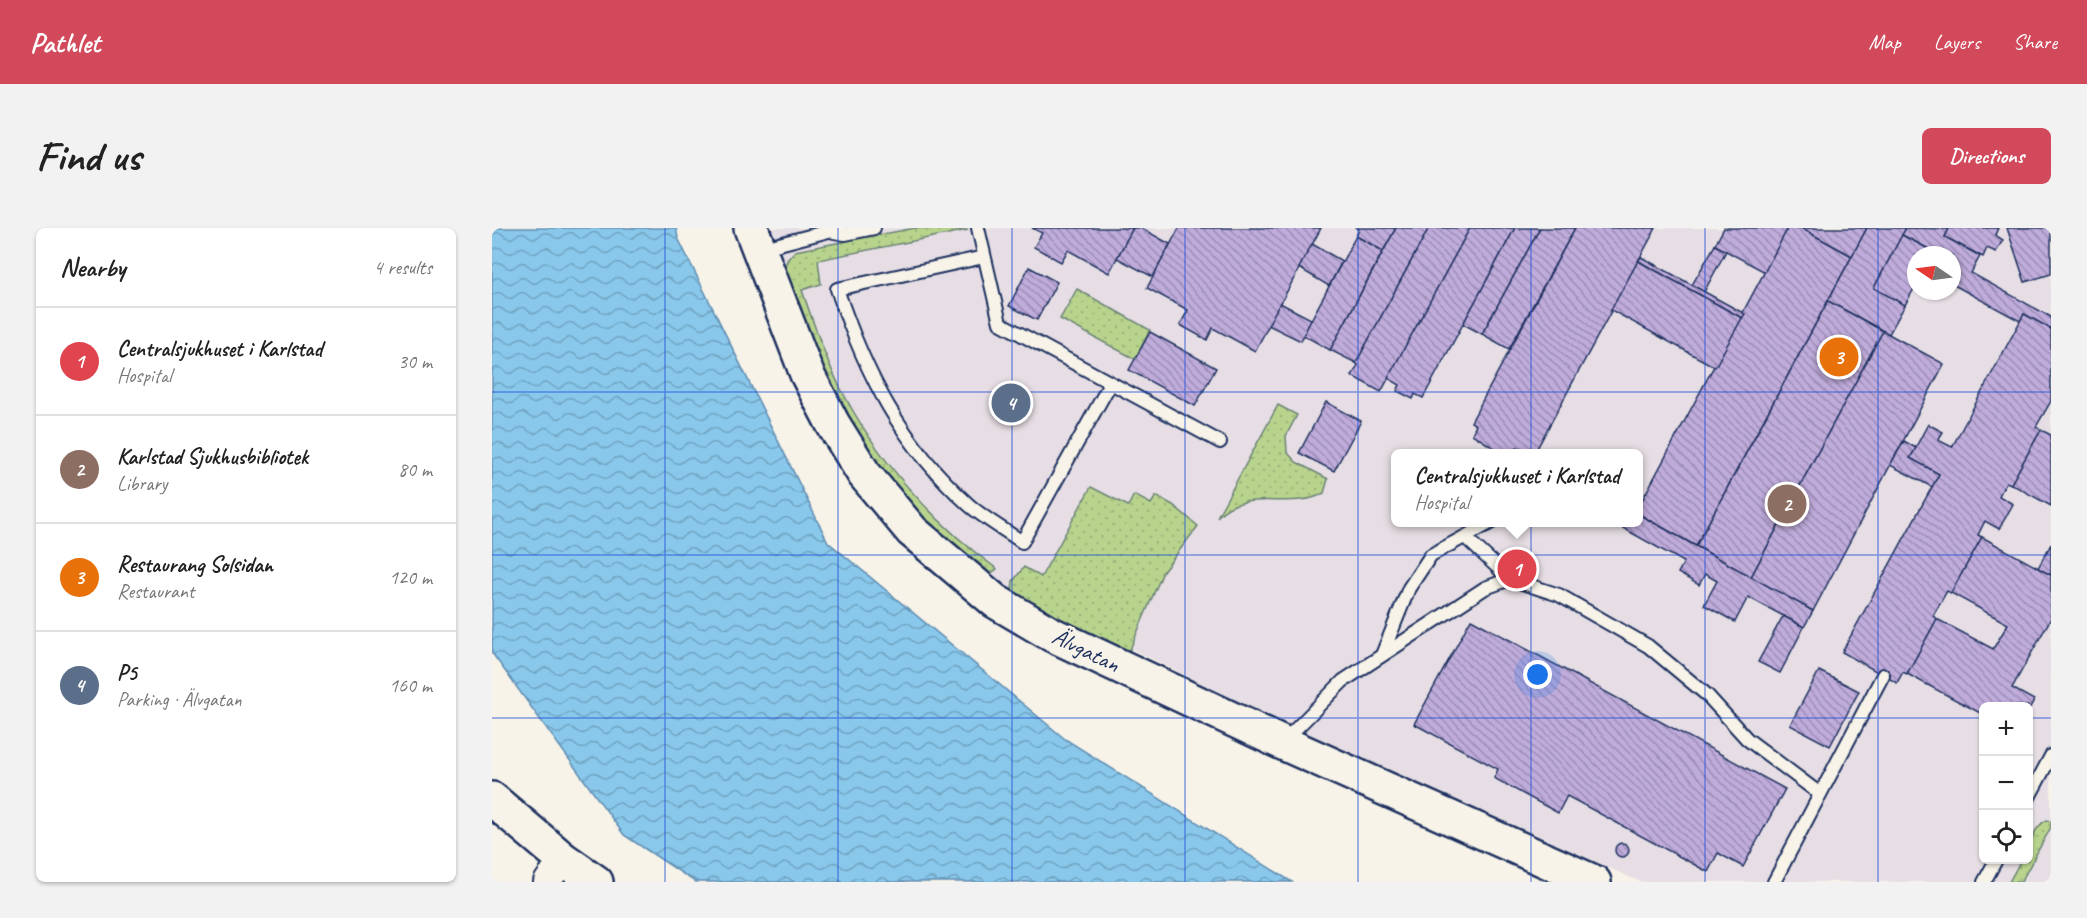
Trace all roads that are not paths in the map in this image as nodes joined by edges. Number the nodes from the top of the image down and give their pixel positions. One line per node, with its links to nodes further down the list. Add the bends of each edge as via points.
1 (874, 228): 3 (lane, via 845,234)
2 (978, 228): 5 (lane)
3 (837, 230): 4 (lane)
4 (754, 238): 13 (street, Älvgatan, via 807,374 832,424 864,474 912,531 995,602 1051,634)
5 (984, 257): 6 (lane, via 1000,323); 6 (lane, via 837,289 857,349 892,417 943,480 971,507 1022,542)
6 (1110, 384): 7 (lane)
7 (1220, 442)
8 (1484, 527): 9 (lane)
9 (1466, 538): 10 (lane); 11 (lane, via 1442,547 1421,568)
10 (1510, 579): 11 (lane, via 1485,588); 16 (lane, via 1559,595 1648,646 1707,695 1747,739)
11 (1382, 656): 13 (lane, via 1343,681)
12 (1883, 675): 16 (lane)
13 (1283, 743): 21 (street, Älvgatan)
14 (2051, 756): 15 (lane)
15 (2033, 790)
16 (1820, 794): 22 (lane)
17 (492, 799): 19 (street)
18 (1994, 864): 23 (lane)
19 (555, 871): 20 (street)
20 (596, 882)
21 (1594, 882)
22 (1774, 882)
23 (1984, 882)

